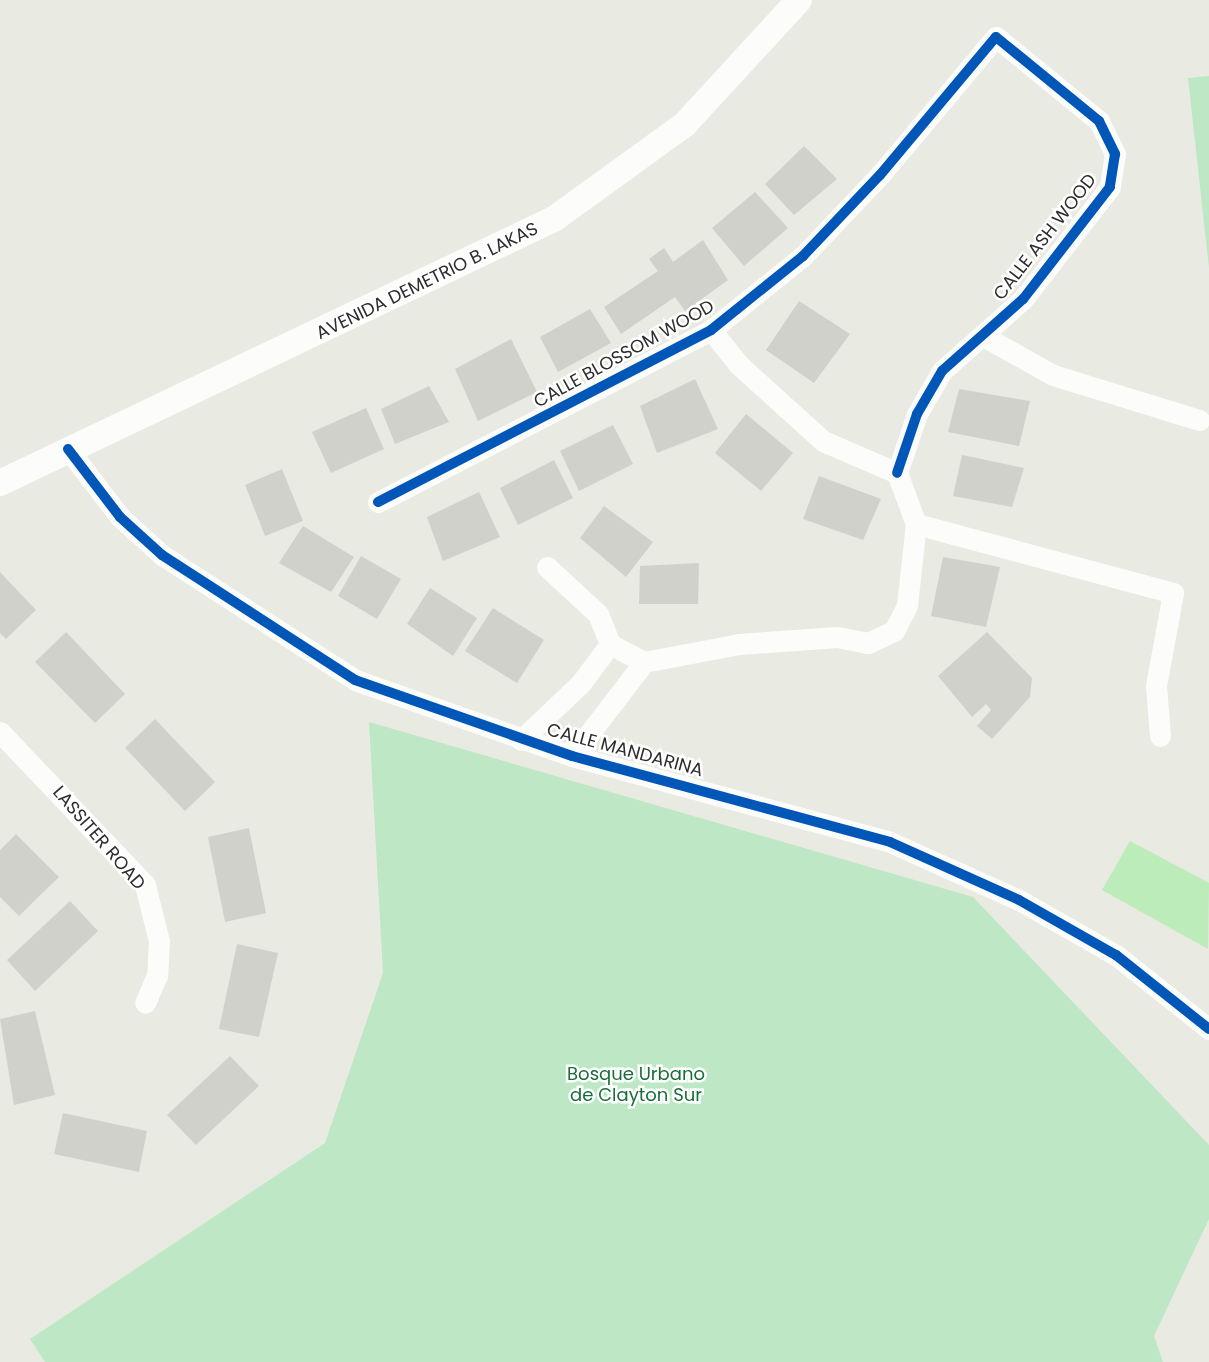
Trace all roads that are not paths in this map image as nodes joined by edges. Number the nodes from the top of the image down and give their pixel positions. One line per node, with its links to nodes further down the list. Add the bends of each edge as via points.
1 (799, 0): 6 (street, AVENIDA DEMETRIO B. LAKAS, via 685,124 554,219)
2 (996, 37): 3 (street, CALLE BLOSSOM WOOD, via 812,246); 4 (street, CALLE ASH WOOD, via 1100,121 1115,153 1110,187 1023,299)
3 (711, 330): 7 (street, via 739,365 823,441); 9 (street, CALLE BLOSSOM WOOD)
4 (985, 337): 5 (street, via 1053,375); 7 (street, CALLE ASH WOOD, via 942,371 917,414)
5 (1199, 420)
6 (68, 449): 8 (street, AVENIDA DEMETRIO B. LAKAS); 16 (street, CALLE MANDARINA, via 120,517 162,555 288,640 355,680)
7 (897, 473): 10 (street)
8 (0, 483)
9 (377, 502)
10 (916, 524): 13 (street, via 907,605 894,631 868,643 837,637 739,643); 15 (street, via 1173,593 1156,686)
11 (547, 566): 12 (street, via 598,614)
12 (610, 644): 13 (street); 16 (street, via 581,683)
13 (644, 662): 17 (street)
14 (0, 732): 18 (street, LASSITER ROAD, via 145,885 159,941 157,975)
15 (1160, 736)
16 (521, 740): 17 (street, CALLE MANDARINA)
17 (572, 756): 19 (street, CALLE MANDARINA, via 890,842 1019,900 1116,955)
18 (145, 1003)
19 (1209, 1029)

